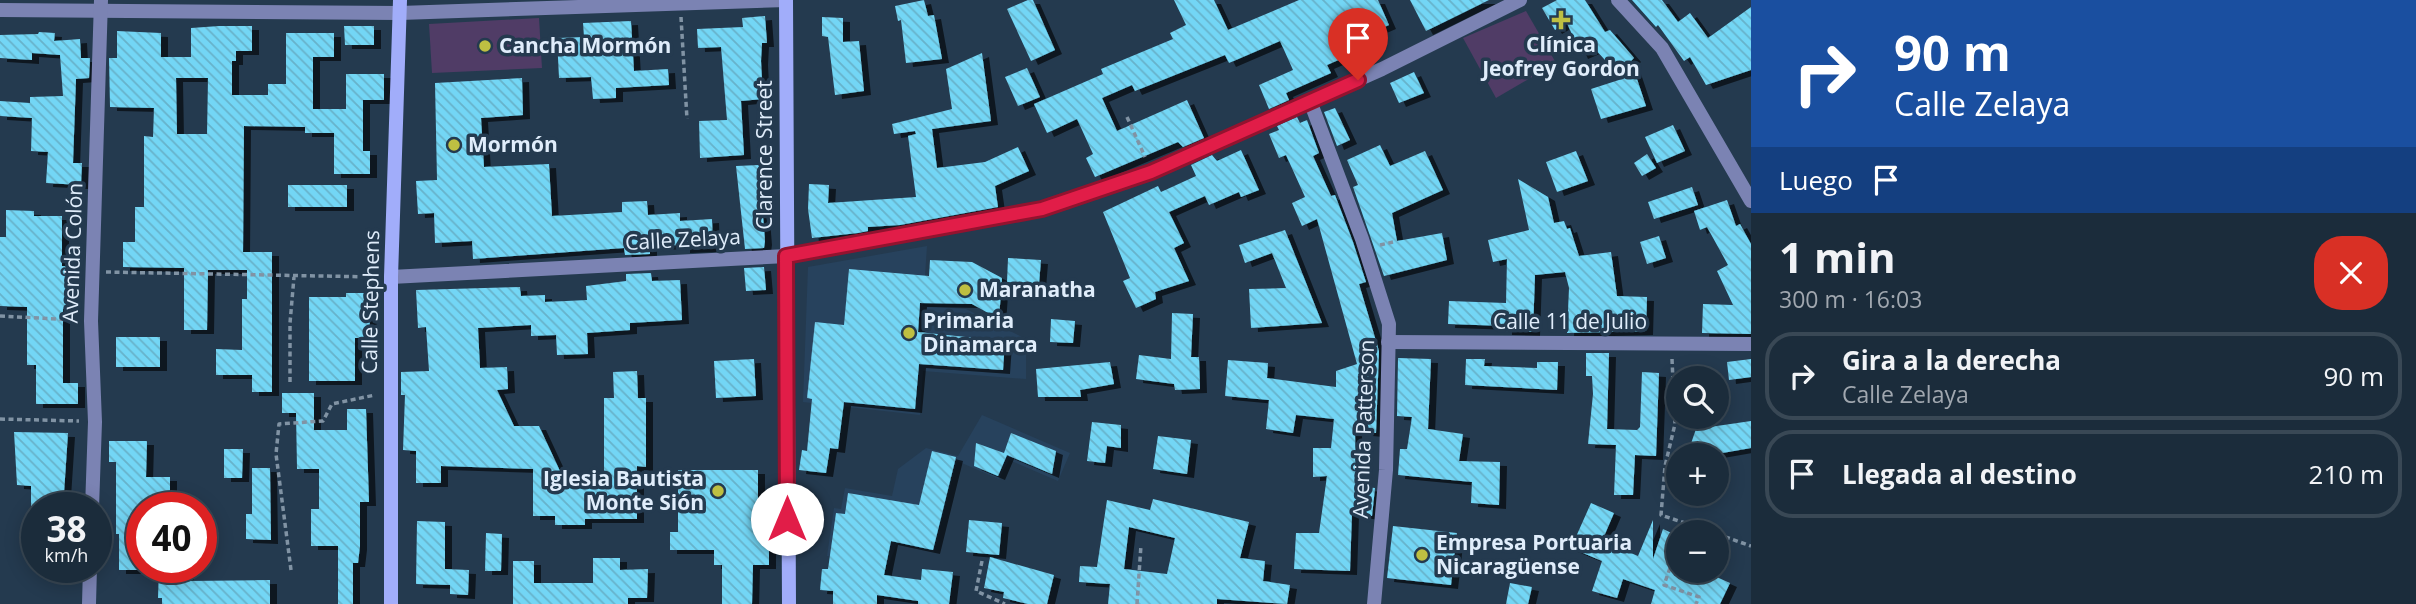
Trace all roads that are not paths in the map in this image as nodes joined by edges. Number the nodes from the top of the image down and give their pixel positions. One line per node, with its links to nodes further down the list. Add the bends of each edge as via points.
1 (786, 0): 5 (street); 9 (street, Clarence Street)
2 (1520, 0): 7 (street, Calle Zelaya)
3 (1618, 0): 8 (street, via 1662,48)
4 (101, 5): 5 (street); 6 (street); 13 (street, Avenida Colón, via 92,321)
5 (400, 6): 10 (street, Calle Stephens)
6 (0, 10)
7 (1310, 101): 9 (street, Calle Zelaya, via 1151,172 1042,209); 11 (street, Avenida Patterson, via 1362,239 1389,324)
8 (1751, 201)
9 (786, 256): 10 (street, Calle Zelaya); 17 (street, Clarence Street)
10 (391, 277): 16 (street, Calle Stephens)
11 (1388, 342): 12 (street, Calle 11 de Julio); 18 (street, Avenida Patterson, via 1386,470)
12 (1751, 344)
13 (93, 492)
14 (90, 583): 15 (street)
15 (89, 604)
16 (391, 604)
17 (789, 604)
18 (1374, 604)

